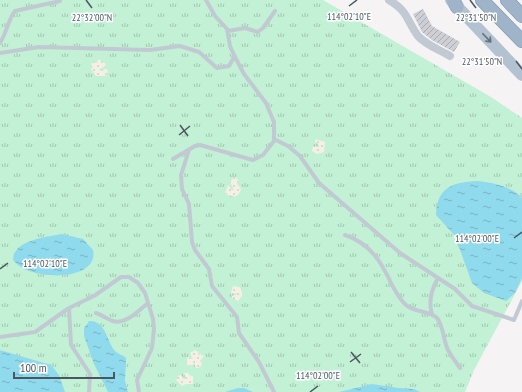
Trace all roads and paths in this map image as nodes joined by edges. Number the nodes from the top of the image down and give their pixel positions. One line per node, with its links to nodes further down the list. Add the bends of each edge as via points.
1 (206, 0): 9 (lane, via 212,13)
2 (389, 0): 13 (street, via 407,14 422,40)
3 (482, 0): 10 (highway)
4 (507, 0): 8 (highway)
5 (60, 1): 11 (lane, via 15,11)
6 (454, 2): 15 (main road, one-way to 15)
7 (275, 11): 9 (lane, via 264,28 258,32 245,28)
8 (522, 16)
9 (228, 31): 14 (lane)
10 (522, 42)
11 (0, 43)
12 (0, 53): 14 (lane, via 39,47 150,50 180,46 199,52 217,68 230,66)
13 (450, 56)
14 (234, 57): 16 (lane, via 269,111 274,122)
15 (522, 75)
16 (274, 139): 17 (lane, via 263,155 253,160 206,146 195,146); 20 (lane, via 300,156 319,182 377,235)
17 (190, 150): 18 (lane); 30 (lane, via 181,175 182,189 190,211 192,242 209,270 212,286 237,317 239,333 259,362)
18 (173, 159)
19 (345, 235): 25 (lane, via 361,242 372,252 405,305 421,313)
20 (438, 278): 21 (lane, via 455,288 476,308 514,320); 25 (lane, via 430,302)
21 (522, 301)
22 (148, 303): 23 (lane, via 138,283 125,276); 24 (lane, via 122,321 112,321); 29 (lane, via 153,319 153,339 152,348 137,380)
23 (69, 308): 26 (lane, via 35,332); 28 (lane, via 71,345 90,374)
24 (96, 313)
25 (432, 314): 27 (lane, via 440,324 447,349)
26 (0, 337)
27 (460, 368)
28 (89, 392)
29 (139, 392)
30 (274, 392)

